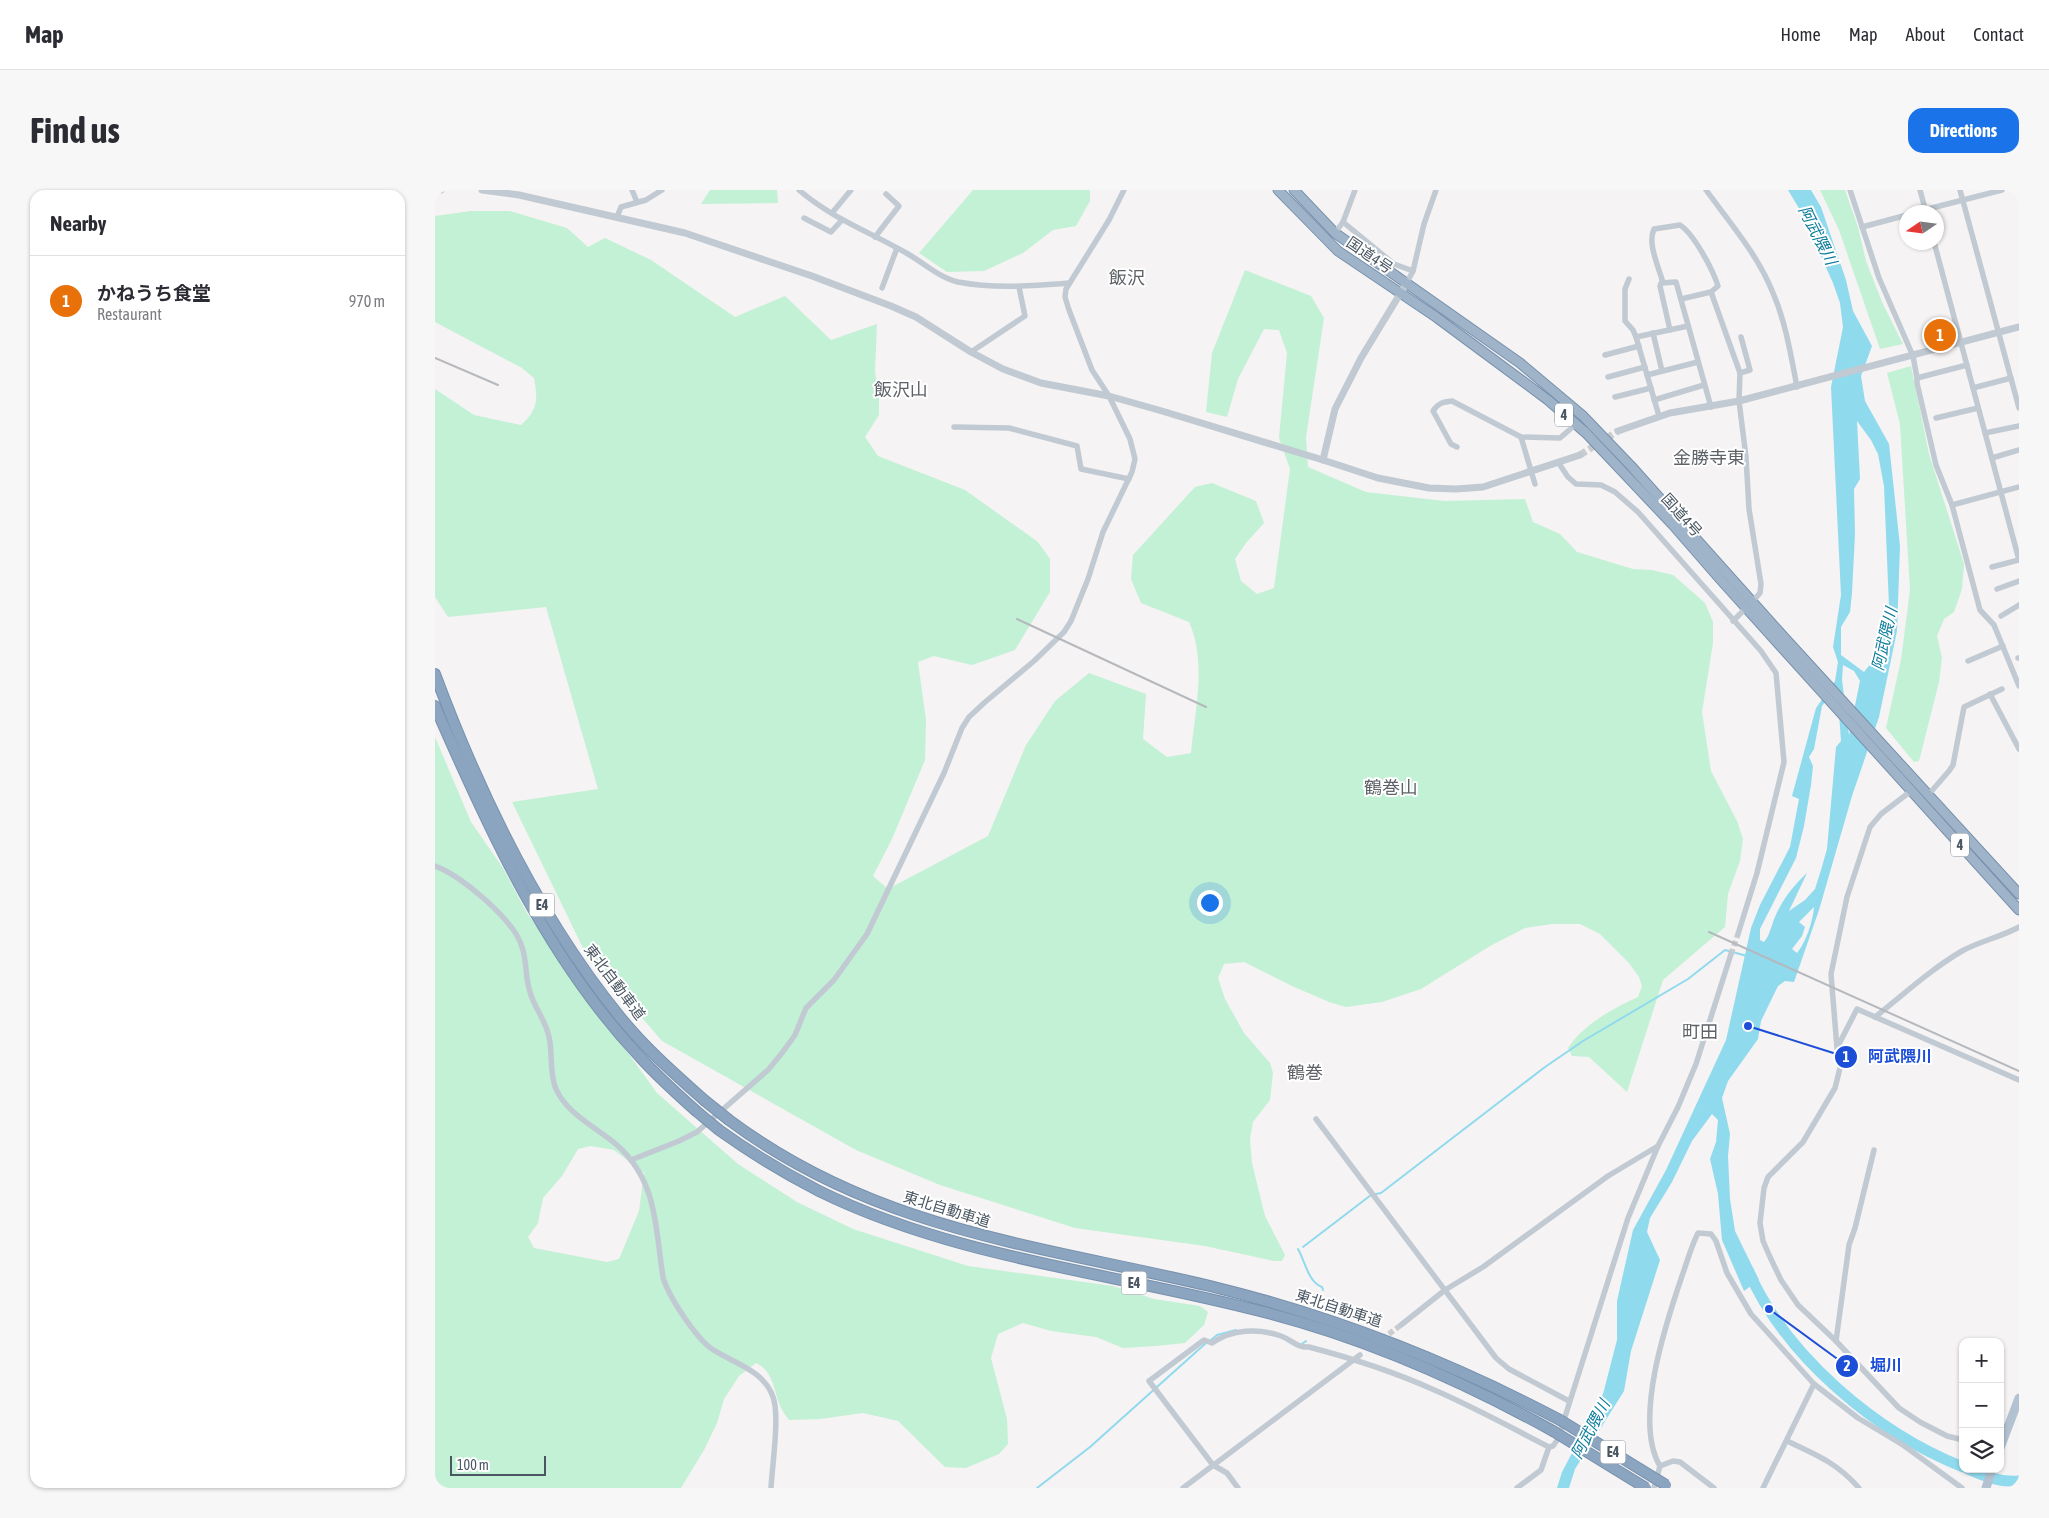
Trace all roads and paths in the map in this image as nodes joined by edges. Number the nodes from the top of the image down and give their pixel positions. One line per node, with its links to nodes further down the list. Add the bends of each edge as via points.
1 (435, 190): 2 (street)
2 (441, 190)
3 (482, 190): 24 (street)
4 (631, 190): 20 (street)
5 (662, 190): 20 (street)
6 (799, 190): 23 (street)
7 (851, 190): 23 (street)
8 (1124, 190): 36 (street)
9 (1278, 190): 42 (highway, 国道4号 / 4, via 1338,251)
10 (1294, 190): 30 (highway, 国道4号 / 4)
11 (1355, 190): 28 (street)
12 (1436, 190): 34 (street)
13 (1706, 190): 66 (street, via 1755,258 1773,293)
14 (1850, 190): 29 (street)
15 (1920, 190): 21 (street)
16 (1960, 190): 19 (street)
17 (2002, 190): 19 (street)
18 (886, 194): 31 (street, via 899,206)
19 (1963, 200): 22 (street); 47 (street)
20 (637, 202): 24 (street, via 621,207)
21 (1924, 205)
22 (1944, 206)
23 (832, 214): 27 (street)
24 (617, 217): 53 (street, via 685,232 812,276 915,317)
25 (1899, 217): 29 (street)
26 (804, 218): 27 (street, via 831,232)
27 (843, 220): 31 (street)
28 (1343, 222): 30 (street); 34 (street, via 1394,264)
29 (1862, 227): 55 (street)
30 (1335, 233): 38 (highway, 国道4号 / 4)
31 (875, 237): 32 (street)
32 (897, 248): 39 (street, via 947,279); 40 (street)
33 (1936, 250): 51 (street)
34 (1413, 271): 38 (street)
35 (1629, 279): 49 (street, via 1625,289 1625,321)
36 (1069, 283): 39 (street); 69 (street, via 1065,297 1069,310 1092,370)
37 (1663, 283): 41 (street, via 1651,234 1654,229 1680,225 1703,255 1716,280 1718,286); 43 (street, via 1676,282); 46 (street, via 1660,286)
38 (1406, 284): 42 (street); 101 (highway, 国道4号 / 4, via 1520,364 1583,416 1631,466)
39 (1019, 286): 53 (street, via 1025,316)
40 (882, 288)
41 (1711, 292): 43 (street); 60 (street)
42 (1401, 293): 79 (highway, 国道4号 / 4, via 1527,384); 89 (street, via 1361,358 1335,409)
43 (1681, 299): 44 (street)
44 (1688, 326): 46 (street); 56 (street)
45 (2019, 327): 47 (street)
46 (1670, 330): 48 (street)
47 (1997, 332): 51 (street); 64 (street)
48 (1653, 333): 49 (street); 59 (street)
49 (1636, 337): 52 (street)
50 (1741, 337): 60 (street, via 1750,370)
51 (1961, 343): 55 (street); 57 (street)
52 (1639, 346): 54 (street); 58 (street)
53 (971, 352): 69 (street, via 1003,369 1041,383)
54 (1605, 355)
55 (1911, 356): 63 (street); 66 (street)
56 (1698, 362): 59 (street); 65 (street)
57 (1967, 365): 63 (street); 68 (street)
58 (1645, 368): 61 (street); 62 (street)
59 (1662, 371): 61 (street)
60 (1740, 374): 73 (street)
61 (1647, 375): 67 (street)
62 (1608, 377)
63 (1917, 378): 96 (street, via 1936,464)
64 (2011, 378): 68 (street); 71 (street)
65 (1704, 385): 72 (street); 74 (street)
66 (1797, 387): 73 (street)
67 (1651, 388): 70 (street); 72 (street)
68 (1973, 388): 75 (street)
69 (1109, 396): 89 (street); 92 (street, via 1130,440 1135,459)
70 (1615, 397)
71 (2018, 397): 76 (street)
72 (1654, 400): 77 (street)
73 (1739, 401): 74 (street); 101 (street, via 1749,509 1761,584 1760,593)
74 (1711, 407): 77 (street)
75 (1978, 408): 78 (street); 83 (street)
76 (2019, 408)
77 (1659, 416): 82 (street)
78 (1936, 418)
79 (1575, 425): 84 (street, via 1560,438); 101 (highway, 国道4号 / 4)
80 (2019, 426): 83 (street)
81 (954, 428): 92 (street, via 1009,428 1077,446 1081,469)
82 (1618, 431)
83 (1985, 433): 88 (street)
84 (1521, 438): 85 (street, via 1452,401 1443,402 1433,411 1451,444); 91 (street)
85 (1457, 447)
86 (2019, 450): 88 (street)
87 (1580, 455): 90 (street)
88 (1992, 458): 95 (street)
89 (1323, 460): 91 (street, via 1378,478 1429,488 1483,487)
90 (1558, 462): 91 (street); 104 (street, via 1576,484 1601,485 1615,492 1638,512)
91 (1530, 472): 93 (street)
92 (1129, 479): 127 (street, via 1103,532 1071,621 1034,661 969,717 867,934 834,980 806,1008 783,1053 697,1132)
93 (1535, 484)
94 (2019, 487): 95 (street)
95 (2001, 492): 96 (street); 97 (street)
96 (1952, 505): 105 (street, via 1980,610 1994,626)
97 (2019, 560): 98 (street)
98 (1993, 567)
99 (2019, 580): 100 (street)
100 (1997, 589)
101 (1749, 605): 104 (street); 113 (highway, 国道4号 / 4); 114 (highway, 国道4号 / 4)
102 (2019, 605): 103 (street)
103 (2001, 616)
104 (1733, 621): 119 (street, via 1776,672 1784,762 1757,873)
105 (2003, 646): 106 (street); 108 (street)
106 (1968, 661)
107 (435, 674): 144 (highway, 東北自動車道 / E4, bridge, via 491,806 543,905 575,955 621,1018 660,1060 704,1100 754,1138 808,1171 901,1211 995,1240 1210,1286 1373,1334 1467,1373 1559,1420)
108 (2019, 686)
109 (2002, 689): 110 (street)
110 (1990, 694): 112 (street); 114 (street, via 1963,707 1953,765)
111 (435, 706): 149 (highway, 東北自動車道 / E4, bridge, via 509,864 561,953 612,1025 695,1110 754,1154 820,1191 897,1223 994,1252 1319,1327 1369,1344 1471,1387 1553,1431)
112 (2019, 749)
113 (1911, 791): 117 (highway, 国道4号 / 4); 122 (street, via 1881,814 1870,827 1847,897 1831,974)
114 (1929, 794): 116 (highway, 国道4号 / 4)
115 (435, 866): 127 (street, via 491,906 516,933 523,948 529,990 549,1036 556,1090 574,1112)
116 (2019, 894)
117 (2019, 910)
118 (2019, 928): 121 (street, via 1961,952)
119 (1738, 934)
120 (1731, 954): 125 (street, via 1697,1064 1679,1107)
121 (1875, 1017): 122 (street, via 1857,1009); 123 (street)
122 (1837, 1048): 130 (street, via 1841,1064 1835,1088 1803,1142 1768,1177 1761,1218 1763,1241 1781,1280 1798,1305)
123 (2019, 1080)
124 (1316, 1119): 128 (street)
125 (1657, 1146): 128 (street, via 1608,1176 1483,1267); 134 (street, via 1623,1232)
126 (1874, 1150): 130 (street, via 1849,1245)
127 (631, 1160): 145 (street, via 655,1209 661,1269 666,1288 675,1303 710,1348 763,1379 772,1393 775,1413)
128 (1445, 1290): 129 (street); 134 (street, via 1502,1364)
129 (1401, 1325)
130 (1836, 1341): 138 (street, via 1899,1408 1926,1426)
131 (1357, 1357): 140 (street, via 1431,1388); 141 (street); 141 (street, via 1302,1348 1280,1336 1262,1332 1239,1332 1222,1336 1213,1343 1204,1340 1149,1380)
132 (1814, 1384): 139 (street); 142 (street, via 1751,1314 1727,1273 1711,1234 1698,1233 1669,1313 1652,1382 1651,1442); 154 (street, via 1858,1418)
133 (2019, 1397): 135 (main road); 136 (street)
134 (1569, 1401): 140 (street, via 1558,1439)
135 (2017, 1409): 137 (main road)
136 (2004, 1429)
137 (2004, 1438)
138 (1959, 1439)
139 (1787, 1441): 152 (street); 153 (street, via 1827,1460 1846,1473)
140 (1549, 1446): 148 (street, via 1541,1470)
141 (1213, 1465): 146 (street); 147 (street, via 1227,1473)
142 (1660, 1466): 150 (street); 151 (street, via 1680,1462)
143 (1992, 1473): 155 (main road)
144 (1668, 1486)
145 (771, 1488)
146 (1183, 1488)
147 (1238, 1488)
148 (1517, 1488)
149 (1646, 1488)
150 (1654, 1488)
151 (1714, 1488)
152 (1763, 1488)
153 (1859, 1488)
154 (1962, 1488)
155 (1986, 1488)

